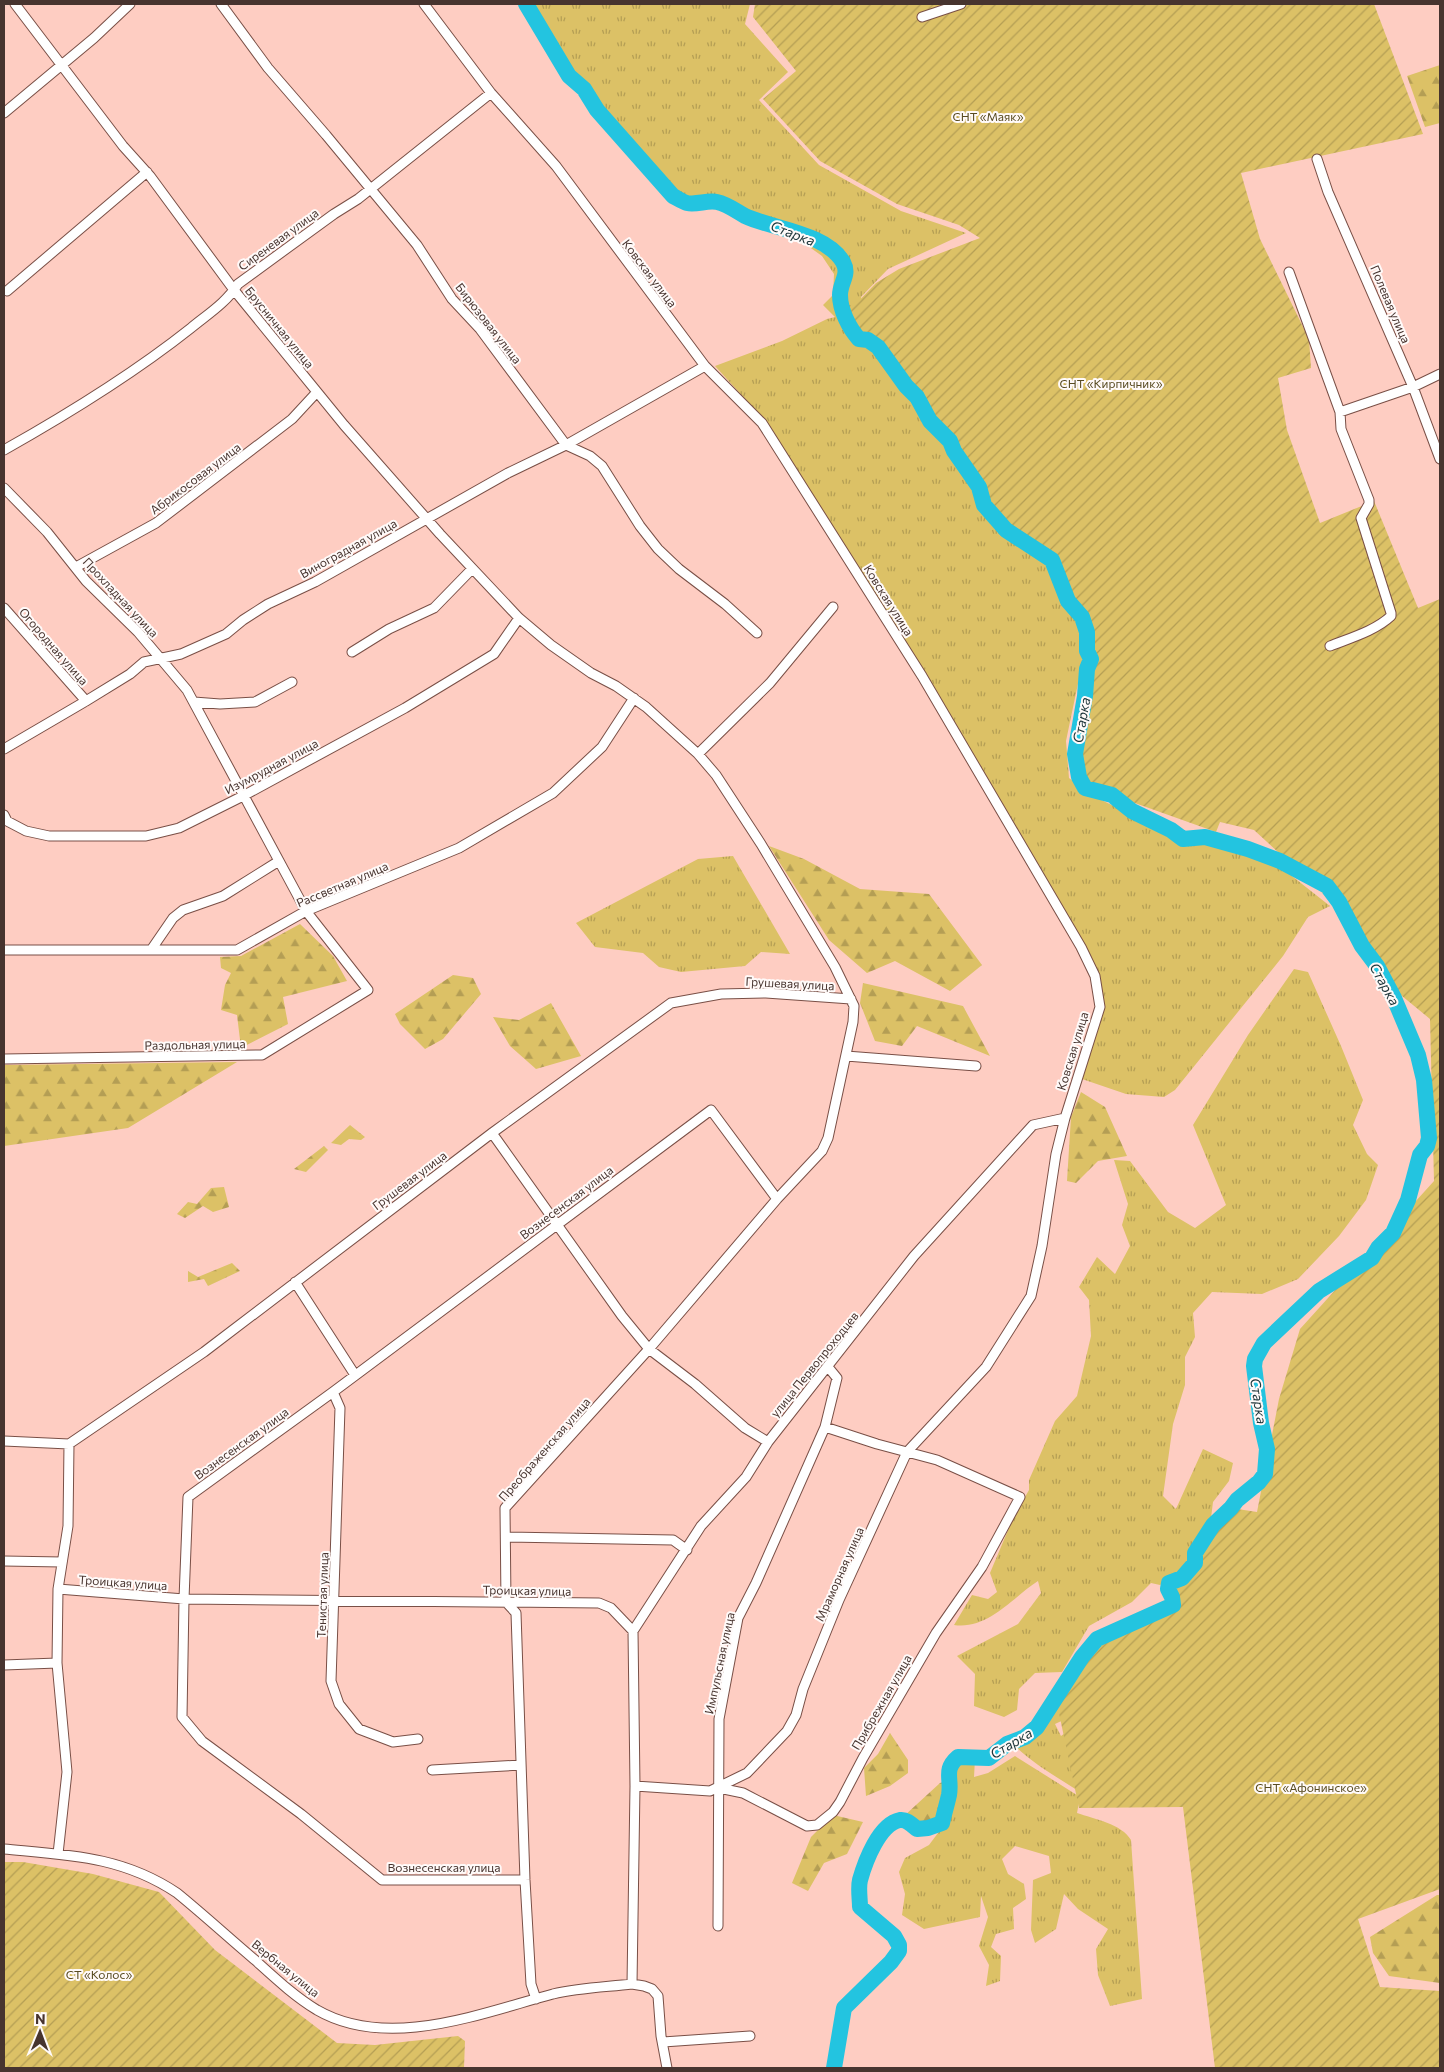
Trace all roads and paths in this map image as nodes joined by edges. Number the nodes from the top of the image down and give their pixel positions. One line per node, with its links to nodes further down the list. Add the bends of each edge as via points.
1 (15, 4): 7 (street, Брусничная улица)
2 (130, 4): 7 (street)
3 (221, 4): 12 (street, Бирюзовая улица, via 268,68)
4 (424, 4): 8 (street, Ковская улица)
5 (961, 4): 6 (street)
6 (922, 17)
7 (60, 65): 9 (street); 11 (street, Брусничная улица)
8 (490, 93): 12 (street, Сиреневая улица); 16 (street, Ковская улица, via 556,166)
9 (4, 113)
10 (1318, 159): 18 (street, Полевая улица, via 1328,192)
11 (147, 172): 14 (street, Брусничная улица); 15 (street)
12 (370, 189): 14 (street, Сиреневая улица); 21 (street, Бирюзовая улица, via 417,245 452,299 480,329)
13 (1289, 272): 20 (street)
14 (234, 290): 19 (street, Брусничная улица); 22 (street, Сиреневая улица, via 227,300 171,344 53,422)
15 (7, 291)
16 (705, 366): 21 (street, Виноградная улица); 52 (street, Ковская улица, via 762,423 922,676 1095,976 1100,1006)
17 (1440, 374): 18 (street)
18 (1413, 387): 20 (street); 23 (street, Полевая улица)
19 (317, 392): 25 (street, Брусничная улица); 26 (street, Абрикосовая улица, via 292,419 156,523)
20 (1340, 412): 32 (street, via 1341,429 1369,500 1361,518 1391,616 1365,632)
21 (566, 445): 25 (street, Виноградная улица, via 508,473); 31 (street, Бирюзовая улица, via 590,456 602,466 658,549)
22 (4, 450)
23 (1440, 459)
24 (4, 488): 26 (street, Прохладная улица)
25 (428, 519): 27 (street, Брусничная улица); 34 (street, Виноградная улица, via 315,582 268,604 226,634 181,654)
26 (76, 567): 34 (street, Прохладная улица)
27 (472, 569): 30 (street, Брусничная улица); 33 (street, via 434,608)
28 (833, 607): 40 (street, via 770,683)
29 (4, 608): 37 (street, Огородная улица)
30 (519, 618): 36 (street, Брусничная улица, via 591,673); 41 (street, Изумрудная улица, via 494,654 405,708)
31 (758, 633)
32 (1330, 646)
33 (352, 652)
34 (159, 658): 37 (street, Виноградная улица, via 144,662); 38 (street, Прохладная улица)
35 (292, 682): 38 (street, via 255,702)
36 (634, 698): 40 (street, Брусничная улица); 44 (street, Рассветная улица, via 602,747 554,793 459,848)
37 (86, 701): 39 (street, Виноградная улица)
38 (194, 702): 41 (street, Прохладная улица)
39 (4, 748)
40 (698, 754): 48 (street, Преображенская улица, via 733,799 761,844 835,967)
41 (244, 796): 42 (street, Изумрудная улица, via 178,828 146,836 49,836 26,831); 43 (street, Прохладная улица)
42 (4, 815)
43 (279, 861): 44 (street, Прохладная улица); 46 (street, via 223,896 183,910 173,918)
44 (306, 911): 46 (street, Рассветная улица, via 237,950); 47 (street, Прохладная улица)
45 (4, 950): 46 (street, Рассветная улица)
46 (151, 950)
47 (368, 990): 50 (street, Раздольная улица, via 262,1055)
48 (850, 999): 49 (street, Преображенская улица, via 854,1006 853,1022); 53 (street, Грушевая улица, via 766,993 721,994 671,1003)
49 (846, 1056): 51 (street); 54 (street, Преображенская улица, via 828,1138 822,1151)
50 (4, 1059)
51 (976, 1066)
52 (1065, 1118): 57 (street, Ковская улица); 59 (street, улица Первопроходцев, via 1033,1125 914,1256)
53 (492, 1133): 55 (street); 56 (street, Грушевая улица)
54 (777, 1199): 55 (street, Вознесенская улица, via 711,1110); 58 (street, Преображенская улица)
55 (557, 1224): 58 (street, via 622,1316); 60 (street, Вознесенская улица)
56 (295, 1282): 60 (street); 65 (street, Грушевая улица, via 204,1352)
57 (1031, 1296): 66 (street, Мраморная улица, via 986,1367)
58 (650, 1349): 64 (street, via 745,1428); 67 (street, Преображенская улица, via 506,1508)
59 (828, 1367): 62 (street, Импульсная улица, via 837,1378); 64 (street, улица Первопроходцев)
60 (356, 1375): 61 (street, Вознесенская улица)
61 (333, 1392): 72 (street, Вознесенская улица, via 188,1496); 73 (street, Тенистая улица, via 340,1408)
62 (825, 1427): 66 (street); 82 (street, Импульсная улица, via 738,1618 719,1719)
63 (4, 1441): 65 (street)
64 (768, 1442): 68 (street, улица Первопроходцев, via 746,1477 701,1526)
65 (69, 1444): 70 (street, via 68,1526)
66 (907, 1452): 82 (street, Мраморная улица, via 840,1600 803,1689 796,1715 787,1730 747,1773); 82 (street, Прибрежная улица, via 937,1460 1020,1497 982,1567 936,1633 833,1812 817,1825 807,1826 743,1793)
67 (506, 1537): 68 (street, via 673,1540); 74 (street, Преображенская улица)
68 (687, 1550): 75 (street, улица Первопроходцев)
69 (4, 1561): 70 (street)
70 (62, 1562): 71 (street)
71 (58, 1589): 72 (street, Троицкая улица); 76 (street)
72 (184, 1599): 73 (street, Троицкая улица); 85 (street, Вознесенская улица, via 182,1716 202,1741 301,1814 382,1880)
73 (335, 1600): 74 (street, Троицкая улица); 78 (street, Тенистая улица, via 331,1681 339,1704 360,1729 393,1742)
74 (506, 1602): 75 (street, Троицкая улица, via 599,1603 611,1608); 79 (street, Преображенская улица, via 516,1613)
75 (633, 1631): 81 (street)
76 (57, 1664): 77 (street); 84 (street, via 67,1772)
77 (4, 1665)
78 (418, 1739)
79 (521, 1765): 80 (street); 85 (street, Преображенская улица)
80 (432, 1770)
81 (635, 1786): 82 (street, Мраморная улица, via 710,1791); 87 (street)
82 (719, 1788): 86 (street, Импульсная улица)
83 (4, 1849): 84 (street, Вербная улица)
84 (58, 1854): 88 (street, Вербная улица, via 112,1862 158,1880 294,1994 318,2010 353,2024 408,2028 468,2018)
85 (525, 1880): 88 (street, Преображенская улица, via 531,1984)
86 (718, 1926)
87 (632, 1984): 88 (street, Вербная улица, via 554,1994); 90 (street, Вербная улица, via 644,1986 658,1996)
88 (536, 2000)
89 (750, 2036): 90 (street)
90 (663, 2042): 91 (street)
91 (668, 2068)

